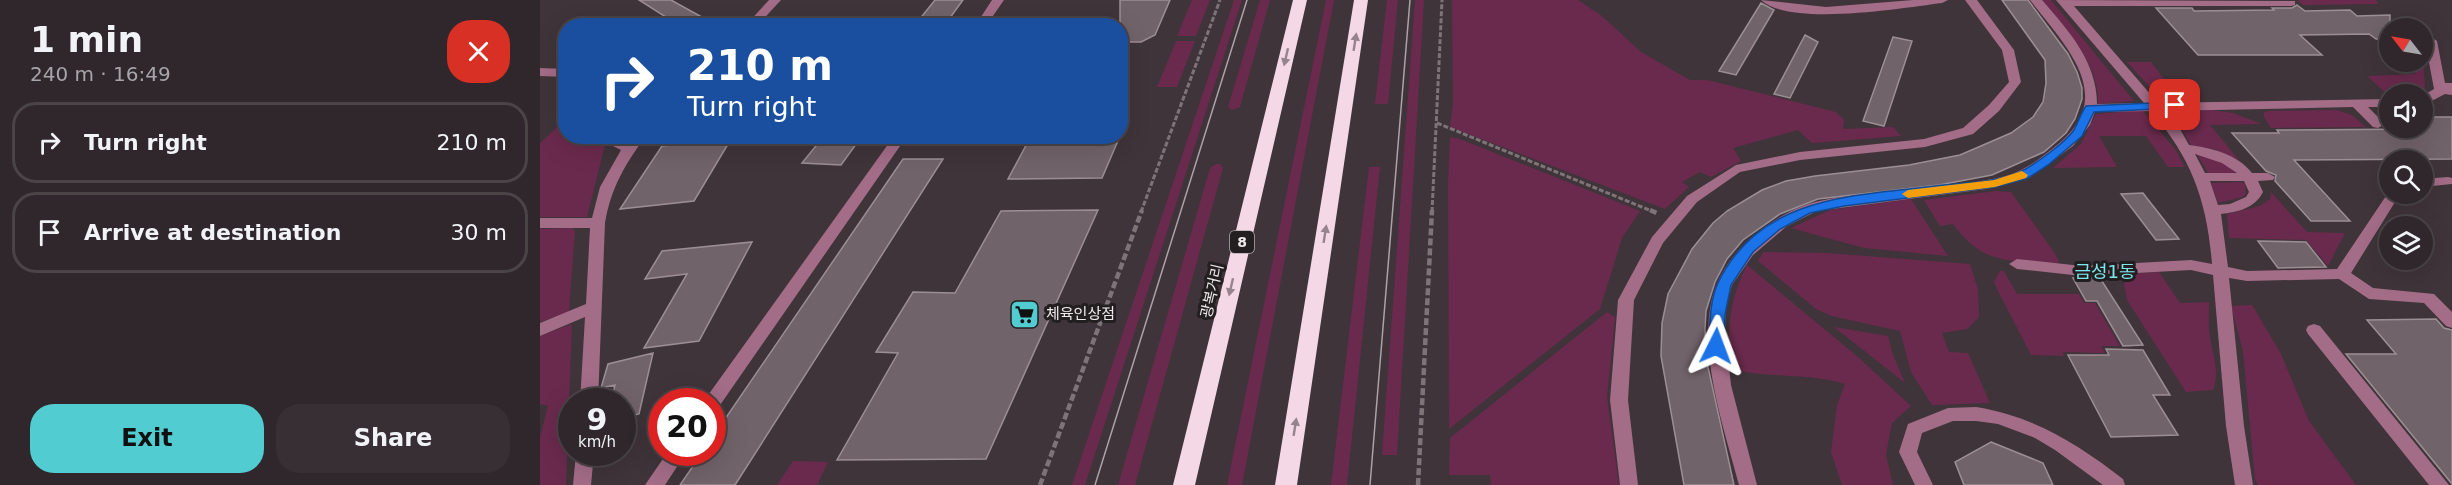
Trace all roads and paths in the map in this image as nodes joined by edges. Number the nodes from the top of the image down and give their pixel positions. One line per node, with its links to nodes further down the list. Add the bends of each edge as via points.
1 (775, 0): 13 (street)
2 (998, 0): 14 (street)
3 (1220, 0): 52 (path)
4 (1300, 0): 53 (highway, 광복거리 / 8, one-way to 53)
5 (1361, 0): 54 (highway, one-way to 5)
6 (1442, 0): 24 (path)
7 (1767, 0): 8 (street, via 1815,11)
8 (1942, 0)
9 (1971, 0): 36 (street, via 2008,50 2015,82 1968,131 1925,143 1800,156 1736,169 1692,199)
10 (2036, 0): 23 (street, via 2082,58 2092,89)
11 (2064, 2): 12 (street); 22 (street)
12 (2291, 3)
13 (758, 18)
14 (986, 18)
15 (2433, 45): 18 (street)
16 (540, 72): 17 (street)
17 (558, 73)
18 (2448, 88): 19 (street)
19 (2433, 96)
20 (2379, 103): 21 (street)
21 (2357, 104): 22 (street); 25 (street)
22 (2152, 105): 23 (street); 28 (street)
23 (2090, 108): 57 (street, via 2078,134 2024,175 1995,183 1844,201 1806,210 1775,226 1748,249 1724,285 1716,346)
24 (1437, 123): 36 (path); 55 (path)
25 (2378, 124)
26 (622, 144): 38 (street)
27 (895, 144): 47 (street)
28 (2184, 148): 29 (street); 30 (street, via 2216,154)
29 (2201, 177): 30 (street); 35 (street)
30 (2249, 177): 31 (street); 35 (street, via 2256,192 2252,200)
31 (2268, 177)
32 (2448, 181): 33 (street)
33 (2433, 182)
34 (2387, 204): 41 (street)
35 (2213, 210): 40 (street)
36 (1674, 220): 56 (street, via 1657,242 1626,300 1619,400)
37 (540, 223): 38 (street)
38 (598, 223): 42 (street)
39 (2017, 264): 40 (street, via 2082,271 2190,265)
40 (2219, 271): 41 (street, via 2247,276); 60 (street)
41 (2342, 274): 43 (street, via 2369,293 2428,298)
42 (594, 307): 44 (street); 46 (street)
43 (2452, 322)
44 (540, 330)
45 (2314, 330): 61 (street)
46 (590, 388)
47 (723, 388)
48 (584, 466): 50 (street)
49 (668, 466): 51 (street)
50 (582, 485)
51 (654, 485)
52 (1040, 485)
53 (1184, 485)
54 (1286, 485)
55 (1418, 485)
56 (1629, 485)
57 (1748, 485)
58 (1924, 485): 59 (street, via 1908,452 1914,429 1952,414 2000,417 2036,432 2089,463)
59 (2116, 485)
60 (2244, 485)
61 (2440, 485)

